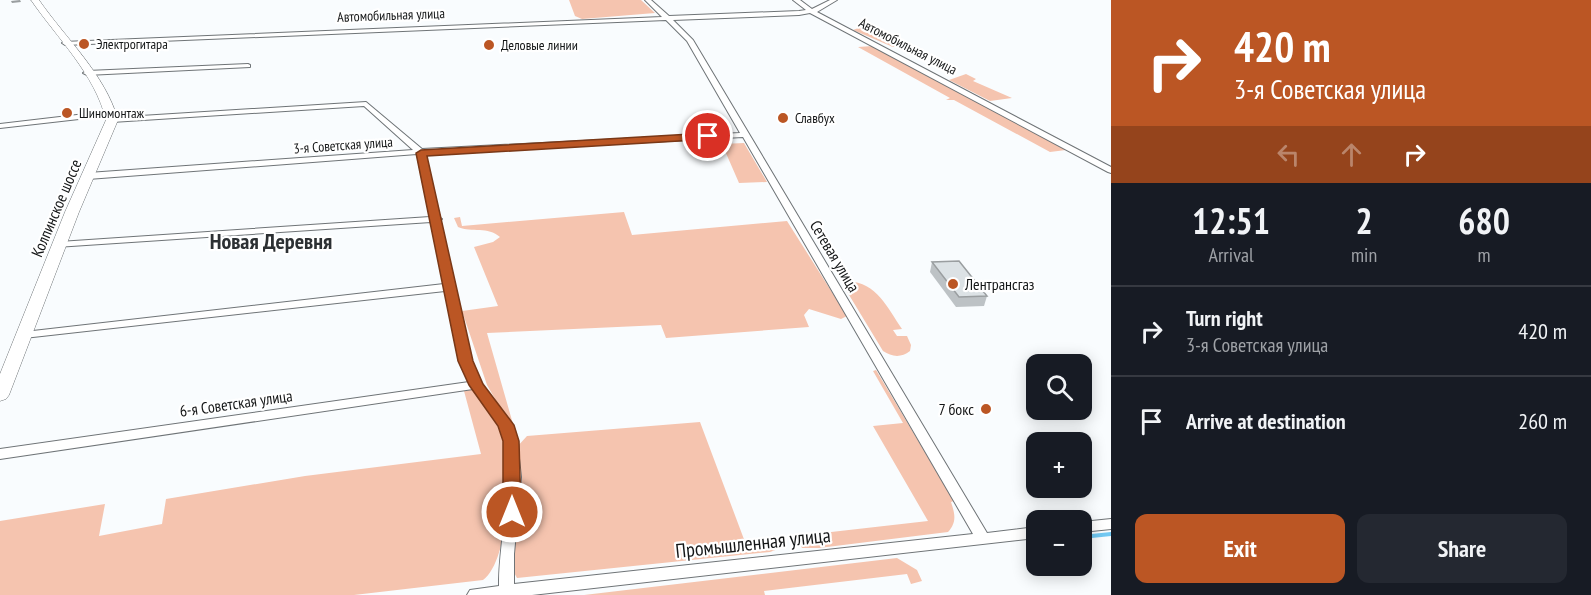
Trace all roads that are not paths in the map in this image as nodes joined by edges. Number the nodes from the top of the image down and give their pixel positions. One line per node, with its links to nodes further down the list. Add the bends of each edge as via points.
1 (35, 0): 7 (main road)
2 (648, 0): 6 (street, Сетевая улица)
3 (796, 0): 5 (street)
4 (834, 0): 5 (street)
5 (811, 11): 6 (street, Автомобильная улица); 14 (street, Автомобильная улица)
6 (667, 18): 7 (street, Автомобильная улица); 12 (street, Сетевая улица, via 690,40)
7 (64, 43): 9 (main road)
8 (248, 66): 9 (street)
9 (87, 73): 10 (main road)
10 (111, 117): 11 (street); 13 (street, via 366,104); 15 (main road, Колпинское шоссе)
11 (0, 126)
12 (745, 135): 13 (street, 3-я Советская улица); 26 (street, Сетевая улица)
13 (421, 153): 15 (street, 3-я Советская улица); 16 (street)
14 (1111, 170)
15 (88, 176): 17 (main road, Колпинское шоссе)
16 (437, 219): 17 (street); 18 (street)
17 (59, 246): 19 (main road, Колпинское шоссе)
18 (449, 287): 19 (street); 20 (street, via 465,361)
19 (24, 335): 21 (main road, Колпинское шоссе)
20 (476, 385): 22 (street, 6-я Советская улица); 27 (street, via 506,425 511,441)
21 (0, 395)
22 (0, 454)
23 (1111, 524): 24 (street)
24 (1092, 526)
25 (1026, 533): 26 (street, Промышленная улица)
26 (983, 539): 27 (street, Промышленная улица)
27 (507, 591): 28 (street, Промышленная улица)
28 (474, 595)

